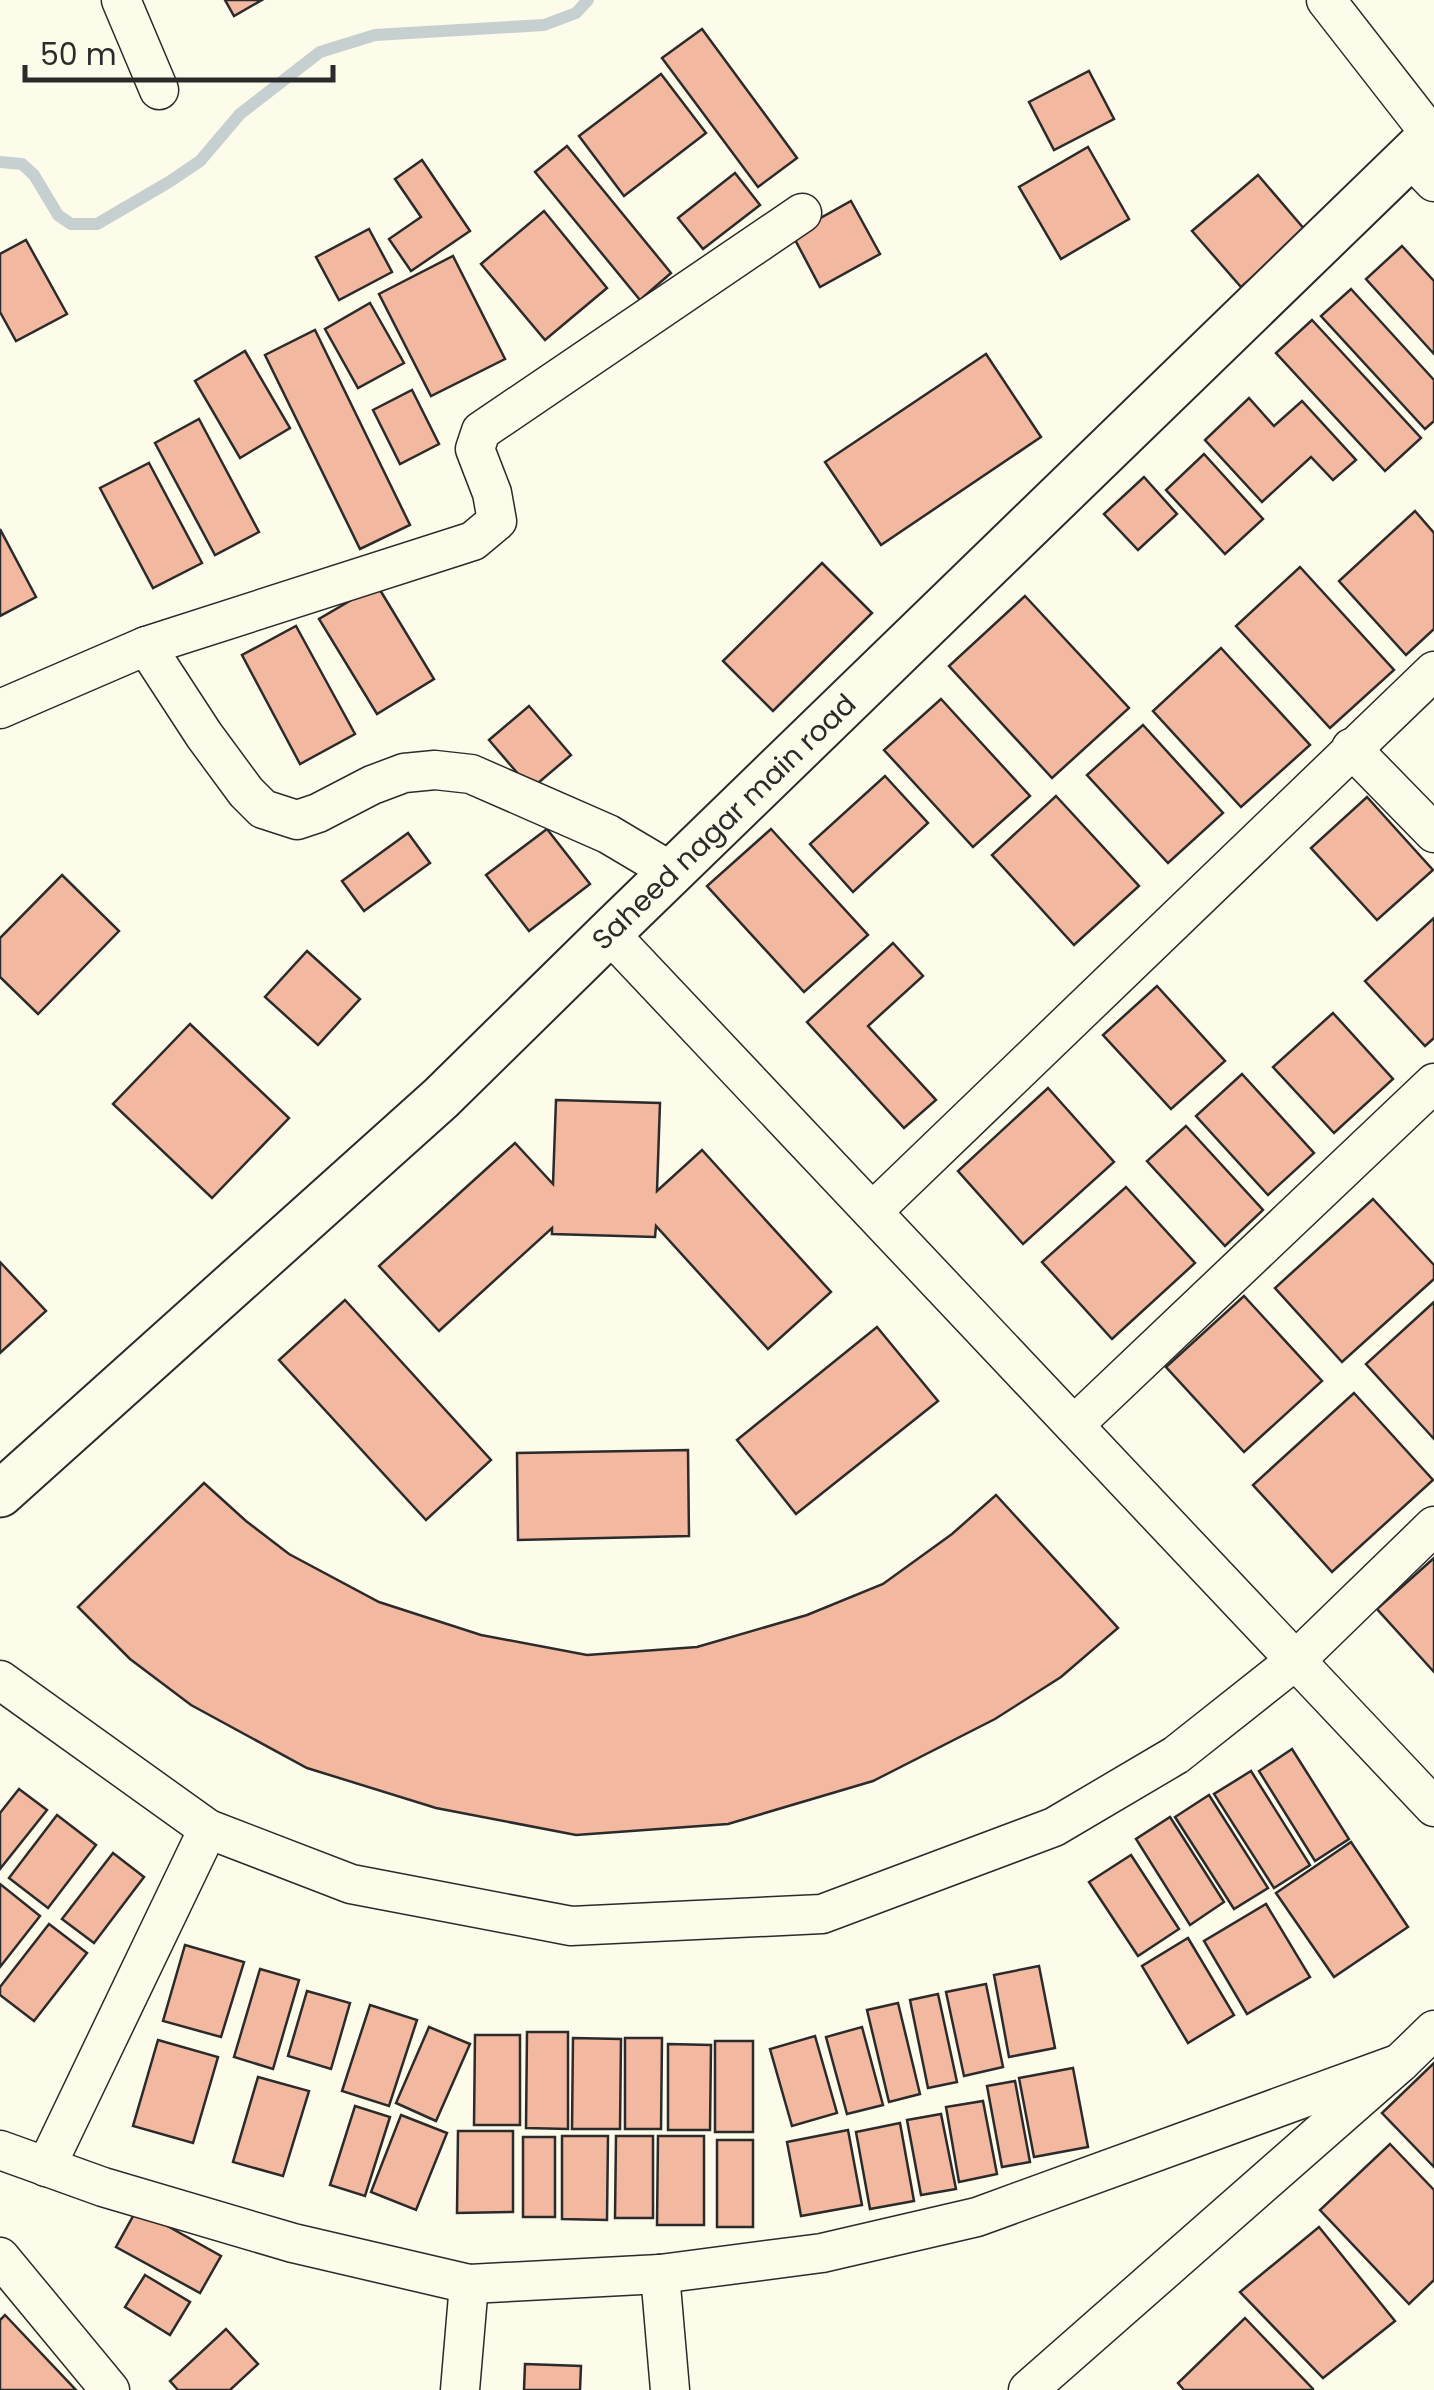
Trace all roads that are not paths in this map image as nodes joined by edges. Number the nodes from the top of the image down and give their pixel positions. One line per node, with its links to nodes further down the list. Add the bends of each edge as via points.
1 (122, 0): 3 (street)
2 (1326, 0): 4 (street)
3 (159, 90)
4 (1427, 152): 11 (street, Saheed nagar main road)
5 (802, 213): 6 (street, via 481,432 475,449 496,521 473,542)
6 (146, 646): 8 (street); 11 (street, via 204,736 263,809 297,820 404,773 471,774 608,834)
7 (1434, 671): 9 (street)
8 (0, 709)
9 (1351, 748): 10 (street); 14 (street)
10 (1434, 833)
11 (672, 872): 12 (street, Saheed nagar main road)
12 (609, 933): 14 (street); 16 (street, Saheed nagar main road, via 442,1098)
13 (1434, 1082): 15 (street)
14 (872, 1211): 15 (street)
15 (1074, 1426): 18 (street)
16 (0, 1494)
17 (1434, 1526): 18 (street)
18 (1296, 1660): 20 (street); 21 (street, via 1176,1755 1054,1827 822,1914 571,1926 351,1884)
19 (0, 1680): 21 (street)
20 (1434, 1808)
21 (208, 1829): 25 (street)
22 (1434, 2030): 23 (street)
23 (1400, 2063): 27 (street, via 977,2217 822,2254); 32 (street)
24 (0, 2150): 25 (street)
25 (46, 2167): 28 (street, via 293,2242)
26 (1, 2259): 29 (street)
27 (660, 2274): 28 (street); 31 (street)
28 (469, 2284): 30 (street)
29 (110, 2390)
30 (460, 2390)
31 (670, 2390)
32 (1028, 2390)

